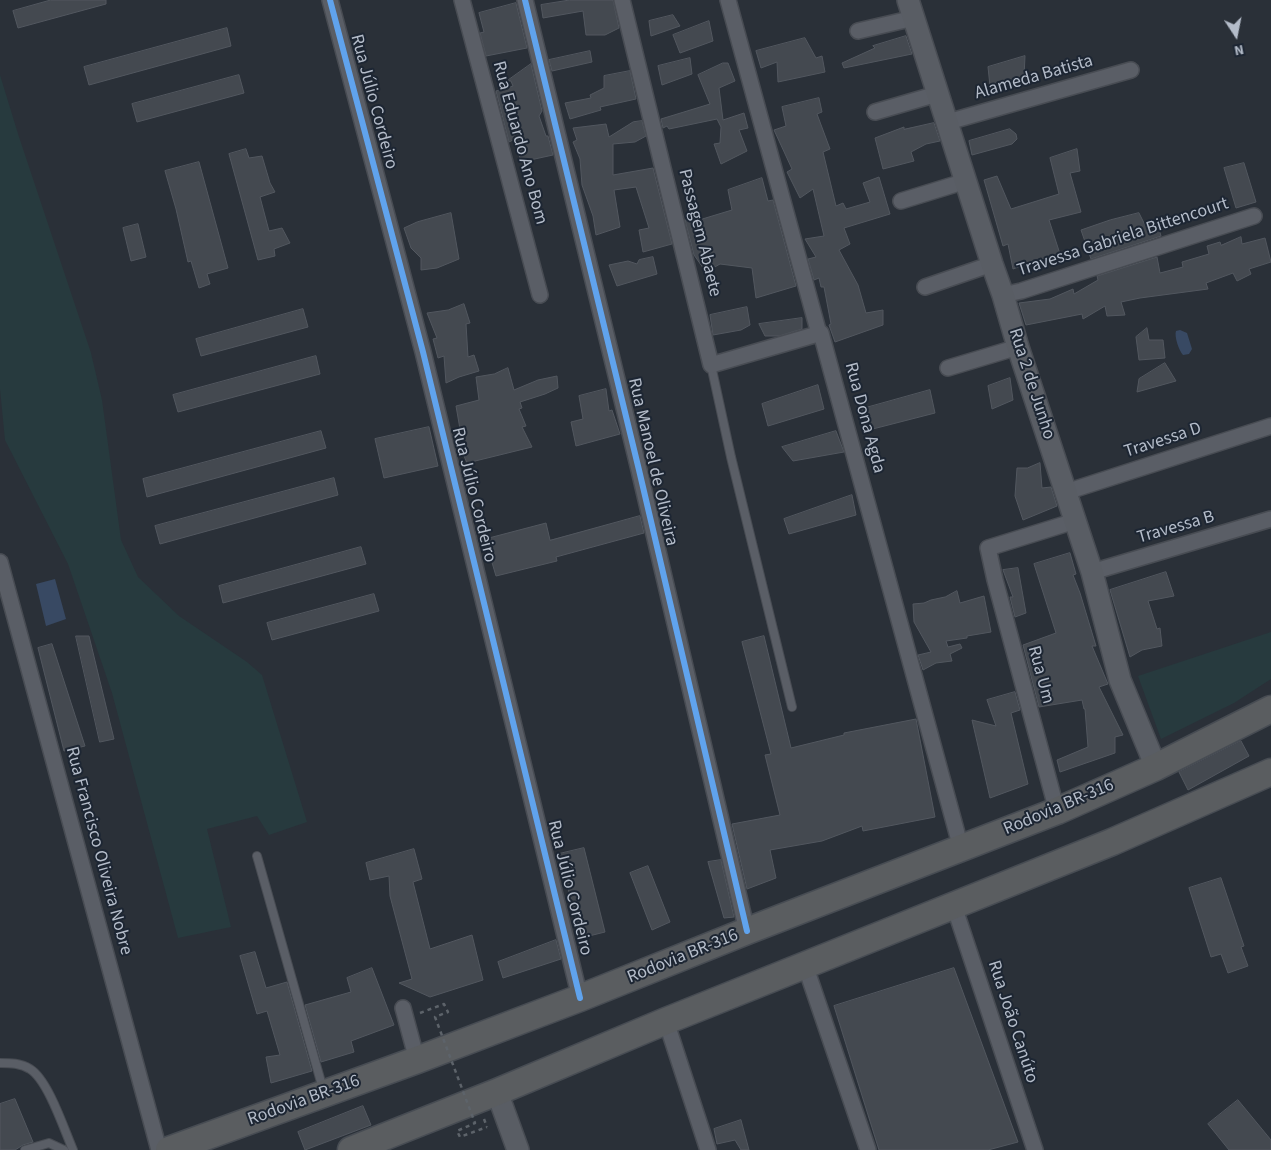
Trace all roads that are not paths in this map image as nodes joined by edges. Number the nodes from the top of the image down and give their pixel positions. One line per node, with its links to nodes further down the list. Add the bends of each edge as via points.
1 (330, 0): 39 (street, Rua Júlio Cordeiro, via 422,352)
2 (462, 0): 17 (street, Rua Eduardo Ano Bom)
3 (525, 0): 37 (street, Rua Manoel de Oliveira)
4 (622, 0): 21 (street, Passagem Abaete)
5 (728, 0): 19 (street, Rua Dona Agda)
6 (911, 9): 7 (street); 9 (street, Rua 2 de Junho)
7 (858, 31)
8 (1131, 70): 11 (street, Alameda Batista)
9 (938, 94): 10 (street); 11 (street, Rua 2 de Junho)
10 (875, 112)
11 (948, 122): 12 (street, Rua 2 de Junho)
12 (966, 181): 13 (street); 15 (street, Rua 2 de Junho)
13 (900, 201)
14 (1254, 216): 18 (street, Travessa Gabriela Bittencourt)
15 (992, 264): 16 (street); 18 (street, Rua 2 de Junho)
16 (925, 287)
17 (540, 295)
18 (1003, 295): 20 (street, Rua 2 de Junho)
19 (821, 333): 21 (street); 34 (street, Rua Dona Agda)
20 (1018, 346): 22 (street); 24 (street, Rua 2 de Junho)
21 (711, 365): 29 (lane)
22 (948, 368)
23 (1271, 426): 24 (street, Travessa D)
24 (1066, 492): 26 (street, Rua 2 de Junho)
25 (1271, 519): 28 (street, Travessa B)
26 (1075, 521): 28 (street, Rua 2 de Junho); 33 (street, Rua Um, via 988,548)
27 (0, 562): 49 (street, Rua Francisco Oliveira Nobre)
28 (1092, 572): 31 (street, Rua 2 de Junho, via 1120,680)
29 (792, 707)
30 (1271, 709): 31 (highway, Rodovia BR-316)
31 (1156, 767): 33 (highway, Rodovia BR-316)
32 (1271, 772): 36 (highway, via 1112,842)
33 (1057, 810): 34 (highway, Rodovia BR-316)
34 (961, 848): 37 (highway, Rodovia BR-316)
35 (257, 856): 45 (lane)
36 (954, 906): 38 (highway); 55 (street, Rua João Canúto)
37 (748, 930): 39 (highway, Rodovia BR-316)
38 (805, 965): 41 (highway); 54 (street)
39 (580, 998): 42 (highway, Rodovia BR-316)
40 (402, 1008): 42 (street)
41 (666, 1021): 44 (highway); 53 (street)
42 (417, 1060): 45 (highway, Rodovia BR-316)
43 (0, 1062): 48 (lane, via 30,1069 43,1081)
44 (497, 1092): 51 (highway); 52 (street)
45 (324, 1093): 50 (highway, Rodovia BR-316)
46 (25, 1150): 47 (lane, via 49,1143)
47 (64, 1150)
48 (73, 1150)
49 (159, 1150)
50 (169, 1150)
51 (351, 1150)
52 (518, 1150)
53 (708, 1150)
54 (868, 1150)
55 (1035, 1150)

